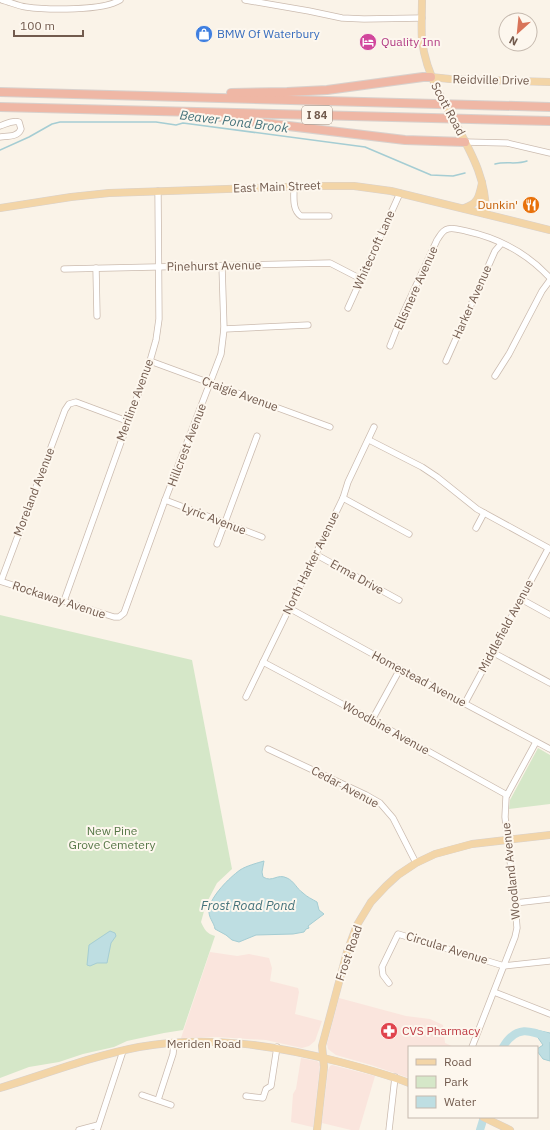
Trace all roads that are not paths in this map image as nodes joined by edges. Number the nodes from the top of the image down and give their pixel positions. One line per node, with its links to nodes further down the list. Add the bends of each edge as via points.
1 (2, 0): 2 (street, via 25,7 52,9 95,7)
2 (120, 0)
3 (245, 0): 5 (street, via 342,18)
4 (422, 0): 5 (main road, Scott Road)
5 (422, 18): 6 (main road, Scott Road, via 423,48)
6 (431, 77): 7 (main road, Reidville Drive, via 450,80); 9 (highway, via 313,91 218,93); 16 (main road, Scott Road, bridge)
7 (550, 82)
8 (0, 92): 9 (highway, I 84)
9 (205, 98): 11 (highway, I 84)
10 (0, 107): 12 (highway, I 84)
11 (550, 107)
12 (205, 112): 13 (highway, I 84); 16 (highway, via 225,119 405,140)
13 (550, 122)
14 (0, 126): 15 (street, via 16,121 19,122 21,129 19,134)
15 (0, 137)
16 (465, 142): 17 (street, via 507,143); 18 (main road, Scott Road)
17 (550, 153)
18 (482, 181): 23 (main road, via 475,202); 24 (main road, Scott Road, via 486,196)
19 (294, 187): 20 (main road, East Main Street); 21 (main road, East Main Street, via 354,186); 25 (street, via 295,211 298,214)
20 (158, 192): 22 (main road, East Main Street, via 81,196); 29 (street, Meriline Avenue)
21 (400, 193): 23 (main road, East Main Street); 32 (street, Whitecroft Lane)
22 (0, 208)
23 (463, 208): 24 (main road, East Main Street)
24 (486, 214): 26 (main road, East Main Street)
25 (328, 216)
26 (550, 230)
27 (501, 244): 33 (street, via 531,260); 38 (street, Ellsmere Avenue, via 482,235 452,229 444,231 437,240); 40 (street, Harker Avenue, via 495,251)
28 (222, 266): 29 (street, Pinehurst Avenue); 32 (street, Pinehurst Avenue, via 330,263); 37 (street, Hillcrest Avenue)
29 (159, 267): 30 (street, Pinehurst Avenue); 39 (street, Meriline Avenue, via 159,319)
30 (96, 268): 31 (street, Pinehurst Avenue); 35 (street)
31 (64, 269)
32 (361, 278): 34 (street, Whitecroft Lane)
33 (550, 279): 41 (street)
34 (348, 308)
35 (97, 316)
36 (308, 325): 37 (street)
37 (224, 329): 42 (street, Hillcrest Avenue, via 221,354)
38 (390, 346)
39 (150, 361): 42 (street, Craigie Avenue); 43 (street, Meriline Avenue)
40 (446, 361)
41 (495, 376)
42 (211, 383): 44 (street, Craigie Avenue); 49 (street, Hillcrest Avenue)
43 (127, 421): 58 (street, Moreland Avenue, via 76,402 69,404); 61 (street, Meriline Avenue)
44 (330, 427)
45 (374, 427): 47 (street, North Harker Avenue)
46 (257, 436): 51 (street)
47 (368, 440): 48 (street, North Harker Avenue); 50 (street, via 426,469)
48 (343, 498): 53 (street); 57 (street, North Harker Avenue)
49 (165, 500): 51 (street, Lyric Avenue); 64 (street, Hillcrest Avenue, via 124,613)
50 (484, 513): 52 (street); 56 (street)
51 (224, 523): 54 (street, Lyric Avenue); 55 (street)
52 (476, 528)
53 (409, 534)
54 (262, 537)
55 (217, 544)
56 (549, 549): 59 (street, Middlefield Avenue)
57 (315, 554): 60 (street, Erma Drive); 62 (street, North Harker Avenue)
58 (1, 581): 61 (street, Rockaway Avenue)
59 (521, 599): 63 (street); 65 (street, Middlefield Avenue)
60 (399, 600)
61 (64, 601): 64 (street, Rockaway Avenue)
62 (289, 608): 66 (street, North Harker Avenue); 67 (street, Homestead Avenue)
63 (550, 615)
64 (119, 617)
65 (492, 652): 68 (street); 70 (street, Middlefield Avenue)
66 (264, 662): 69 (street, North Harker Avenue); 71 (street, Woodbine Avenue)
67 (400, 669): 70 (street, Homestead Avenue); 71 (street)
68 (550, 683)
69 (246, 697)
70 (464, 703): 72 (street, Homestead Avenue)
71 (372, 720): 75 (street, Woodbine Avenue)
72 (536, 742): 74 (street, Homestead Avenue); 75 (street, Woodland Avenue)
73 (268, 749): 78 (street, Cedar Avenue, via 380,803 393,818)
74 (550, 749)
75 (507, 795): 77 (street, Woodland Avenue)
76 (550, 836): 77 (main road, Frost Road)
77 (507, 840): 78 (main road, Frost Road, via 456,847); 80 (street, Woodland Avenue)
78 (416, 863): 90 (main road, Frost Road, via 386,886 372,902 358,925 347,952 336,992 322,1046)
79 (550, 899): 80 (street)
80 (515, 903): 82 (street, Woodland Avenue, via 517,928)
81 (550, 961): 82 (street, Circular Avenue)
82 (504, 966): 83 (street, Circular Avenue, via 398,934 382,967 383,975); 84 (street, Woodland Avenue)
83 (389, 983)
84 (494, 992): 85 (street); 87 (street, Woodland Avenue)
85 (550, 1014)
86 (174, 1042): 88 (main road, Meriden Road, via 223,1042); 89 (main road, Meriden Road); 96 (street, via 173,1054)
87 (472, 1046)
88 (277, 1047): 90 (main road, Meriden Road); 95 (street, via 271,1086 266,1089 263,1098)
89 (123, 1051): 93 (main road, Meriden Road); 99 (street)
90 (322, 1057): 91 (main road, Meriden Road); 101 (main road, Frost Road, via 324,1067)
91 (395, 1077): 92 (main road, Meriden Road); 102 (street)
92 (408, 1083)
93 (0, 1088)
94 (142, 1095): 96 (street)
95 (246, 1096)
96 (158, 1100): 97 (street)
97 (171, 1105)
98 (486, 1119): 103 (main road)
99 (97, 1128): 100 (street)
100 (79, 1130)
101 (317, 1130)
102 (389, 1130)
103 (510, 1130)

